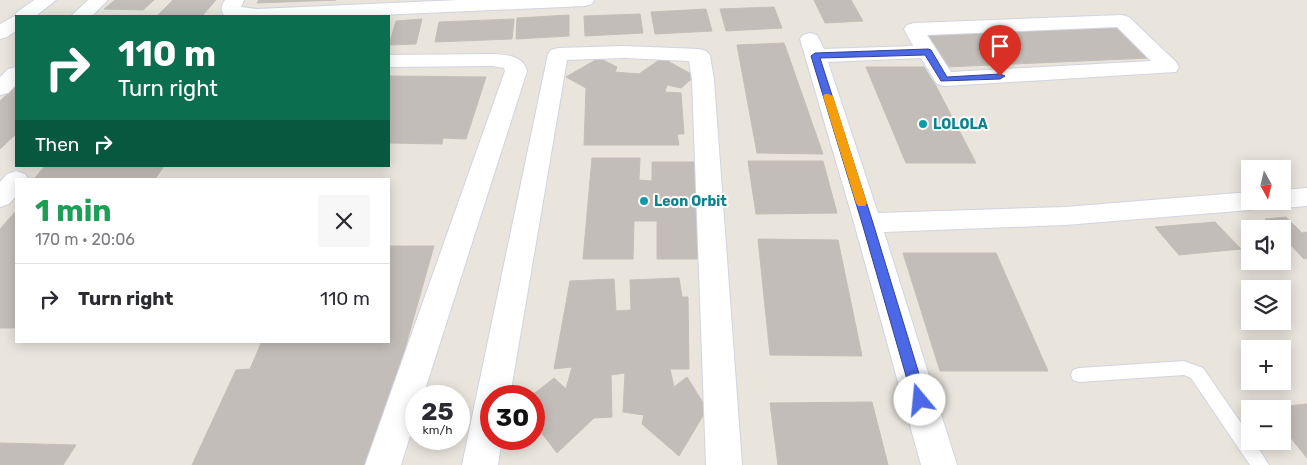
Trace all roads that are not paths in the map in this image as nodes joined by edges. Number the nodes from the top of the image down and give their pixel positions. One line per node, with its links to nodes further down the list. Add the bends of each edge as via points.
1 (47, 0): 7 (street)
2 (99, 0): 8 (street)
3 (572, 0): 4 (street); 5 (street)
4 (585, 0)
5 (438, 3): 6 (street, via 256,15)
6 (230, 9)
7 (25, 15)
8 (82, 15)
9 (15, 23): 10 (street)
10 (0, 33)
11 (928, 52): 11 (street, via 944,80 1168,67 1122,21 914,29); 22 (street, via 812,47)
12 (390, 61): 26 (street, via 492,60 510,62 516,71)
13 (15, 75): 14 (street)
14 (0, 88)
15 (28, 167): 16 (street)
16 (19, 178)
17 (15, 182): 19 (street)
18 (1307, 197): 20 (street)
19 (0, 198)
20 (1291, 198)
21 (1241, 202): 22 (street, via 1065,216)
22 (868, 223): 29 (street)
23 (1079, 375): 30 (lane, via 1184,368 1197,373)
24 (495, 385): 28 (street, via 558,54 633,52 699,55)
25 (483, 450): 27 (street)
26 (383, 465)
27 (480, 465)
28 (724, 465)
29 (939, 465)
30 (1260, 465)

